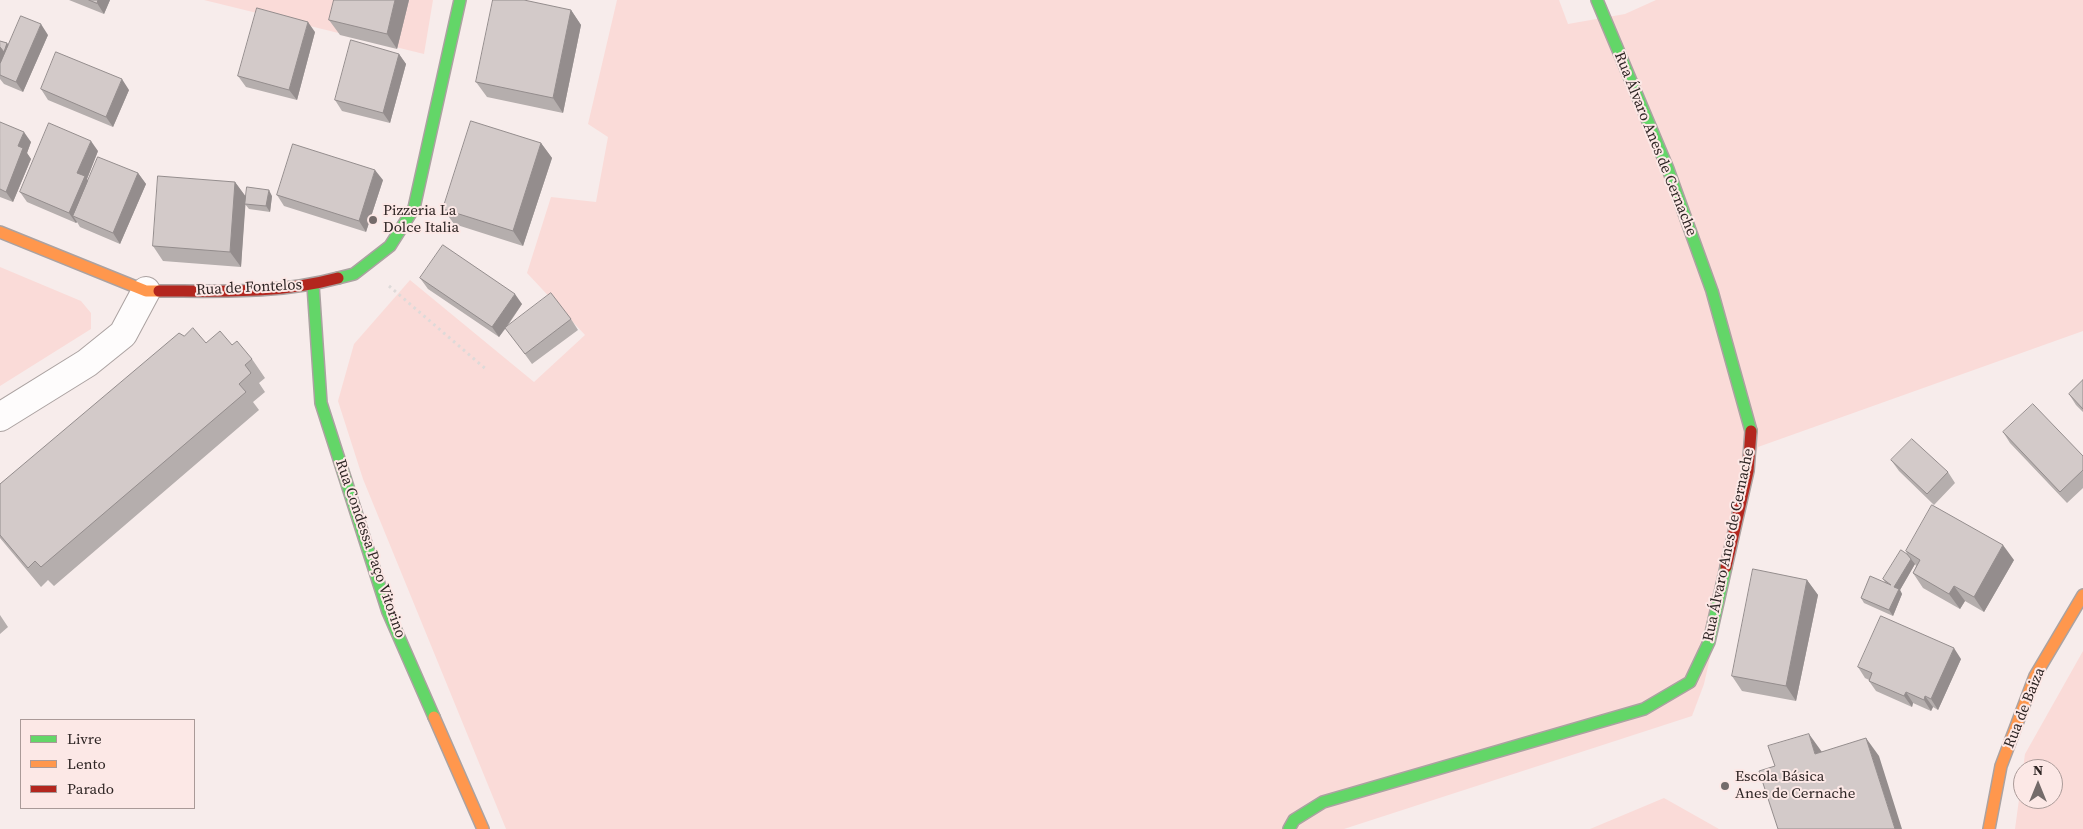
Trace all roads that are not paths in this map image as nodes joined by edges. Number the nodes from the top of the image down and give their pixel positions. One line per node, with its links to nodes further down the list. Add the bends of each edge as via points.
1 (460, 0): 4 (street, Rua de Fontelos, via 414,208 390,246 365,267 354,274)
2 (1597, 0): 9 (street, Rua Álvaro Anes de Cernache, via 1668,169 1708,282 1752,435 1748,471 1710,642 1690,682 1644,709 1323,802 1294,820)
3 (0, 232): 5 (street, Rua de Fontelos)
4 (313, 285): 5 (street, Rua de Fontelos, via 259,291); 8 (street, Rua Condessa Paço Vitorino, via 321,402 388,612)
5 (146, 291): 6 (street, via 123,334 87,363)
6 (0, 417)
7 (2083, 595): 10 (street, Rua de Baiza, via 2035,676 2002,766)
8 (483, 829)
9 (1289, 829)
10 (1989, 829)

